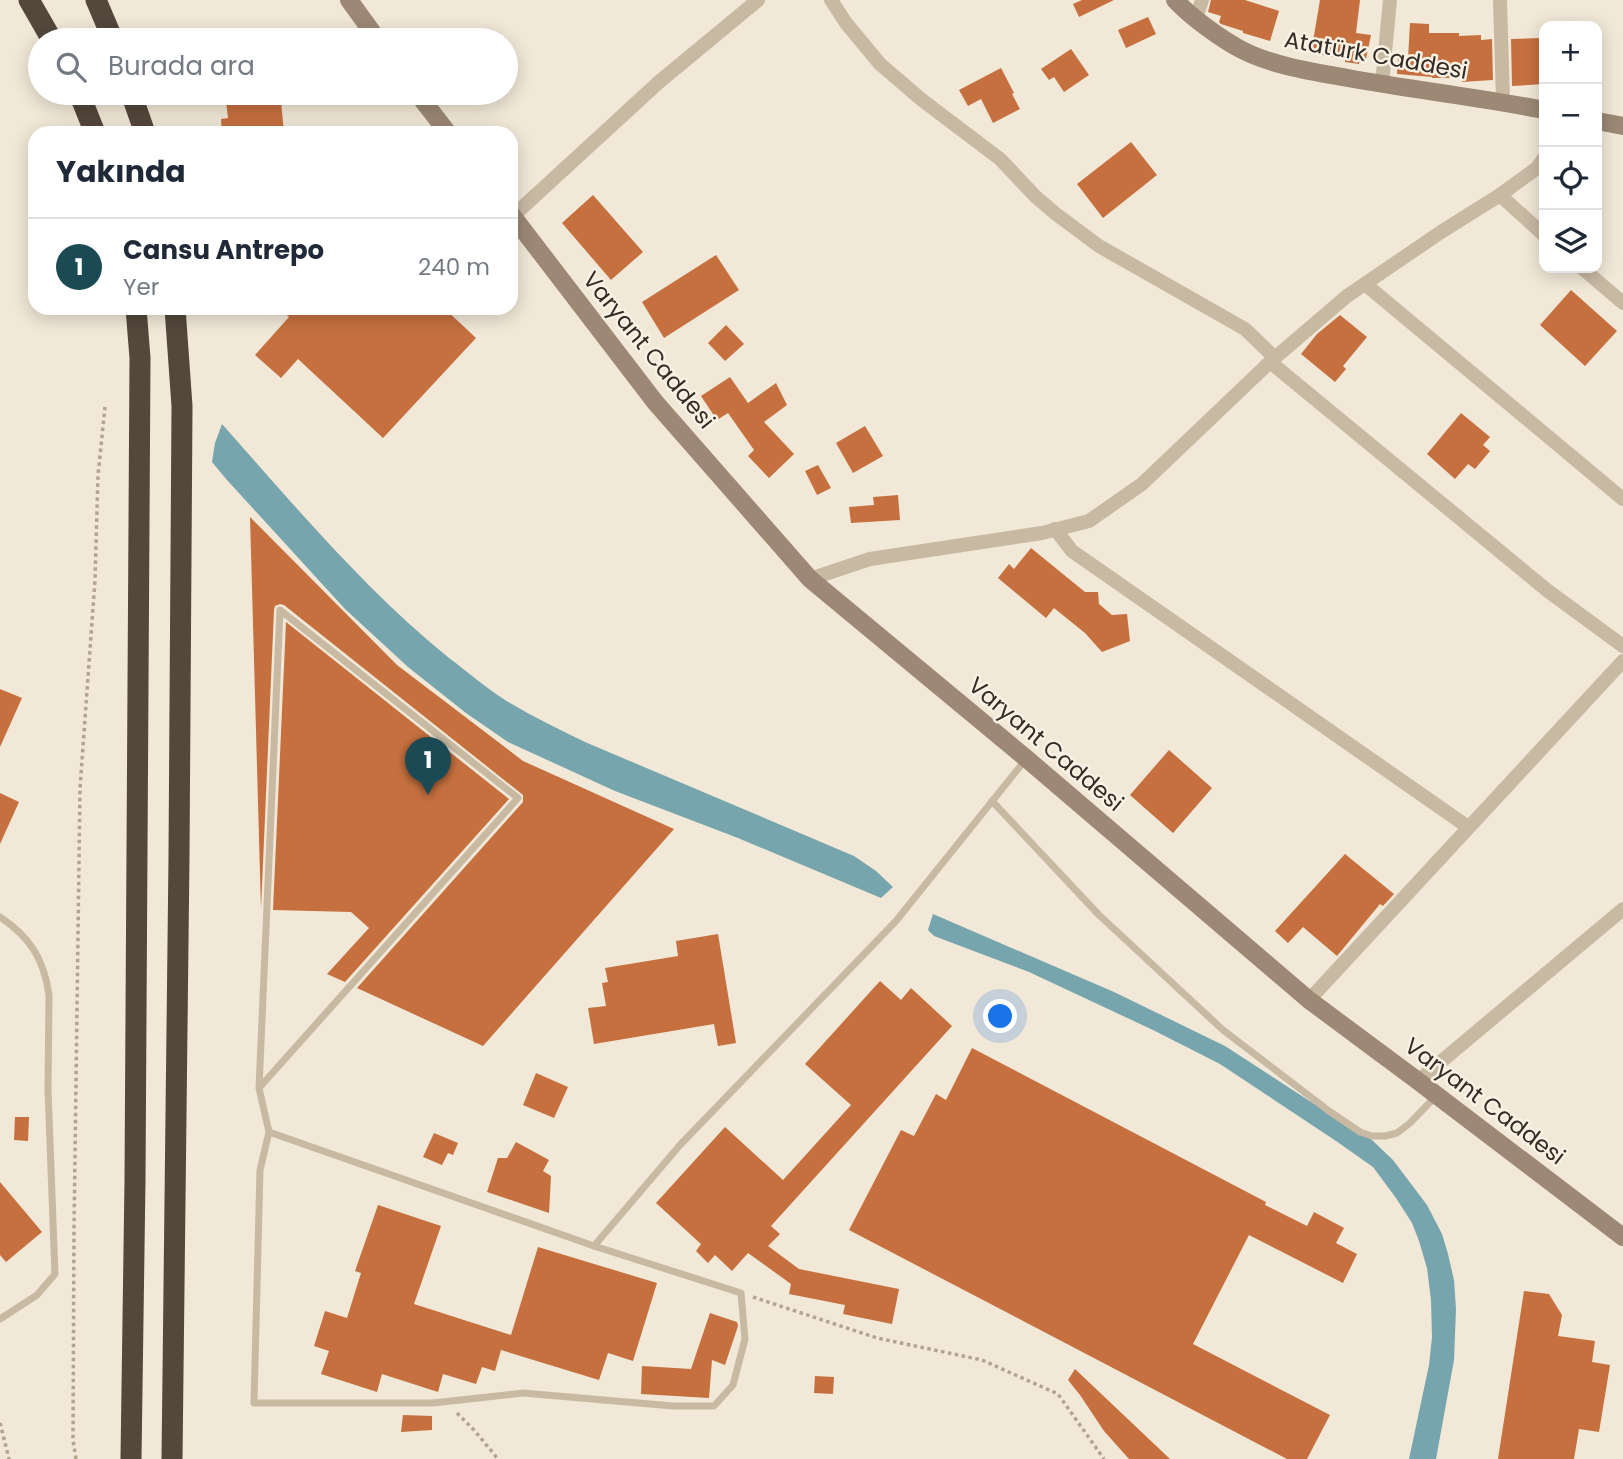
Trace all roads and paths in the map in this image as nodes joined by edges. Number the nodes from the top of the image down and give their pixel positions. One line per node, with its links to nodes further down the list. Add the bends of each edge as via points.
1 (29, 0): 11 (highway)
2 (96, 0): 12 (highway)
3 (349, 0): 13 (street)
4 (758, 0): 27 (street)
5 (831, 0): 35 (street, via 880,64 1000,159 1056,214 1110,253 1245,329)
6 (1175, 0): 10 (street, Atatürk Caddesi)
7 (1202, 0): 10 (street)
8 (1390, 0): 14 (street)
9 (1500, 0): 15 (street)
10 (1196, 18): 14 (street, Atatürk Caddesi, via 1244,51 1265,59)
11 (45, 28)
12 (108, 28)
13 (369, 28)
14 (1382, 84): 15 (street, Atatürk Caddesi)
15 (1503, 102): 19 (street, Atatürk Caddesi)
16 (84, 105): 21 (highway)
17 (135, 105): 22 (highway)
18 (426, 105): 23 (street)
19 (1539, 109)
20 (1602, 122): 24 (street)
21 (93, 126)
22 (143, 126)
23 (443, 126)
24 (1623, 126)
25 (1539, 165): 26 (street)
26 (1500, 195): 29 (street); 31 (street)
27 (518, 210)
28 (518, 223): 39 (street, Varyant Caddesi, via 655,402)
29 (1539, 230)
30 (1588, 273): 32 (street)
31 (1365, 284): 35 (street); 37 (street)
32 (1623, 303)
33 (137, 315): 60 (highway, via 140,358)
34 (175, 315): 61 (highway, via 181,420)
35 (1273, 360): 38 (street, via 1142,484 1089,521); 40 (street, via 1548,591)
36 (105, 407): 59 (path, via 80,788)
37 (1623, 499)
38 (1055, 530): 39 (street, via 870,559); 44 (street, via 1072,551)
39 (810, 579): 42 (street, Varyant Caddesi)
40 (1623, 646)
41 (1623, 661): 44 (street)
42 (1027, 758): 43 (lane); 47 (street, Varyant Caddesi)
43 (992, 801): 50 (lane, via 1099,915 1223,1030 1360,1132 1372,1136 1397,1133); 53 (lane, via 896,921 680,1145)
44 (1468, 827): 47 (street)
45 (1623, 909): 48 (street)
46 (0, 917): 55 (lane, via 31,945 47,981 55,1274 37,1295)
47 (1309, 1000): 48 (street, Varyant Caddesi)
48 (1418, 1081): 50 (street, Varyant Caddesi)
49 (260, 1088): 49 (lane, via 518,798 280,610 262,1033); 51 (lane)
50 (1437, 1096): 52 (street, Varyant Caddesi)
51 (270, 1132): 53 (lane); 56 (lane, via 260,1170 254,1404)
52 (1623, 1237)
53 (594, 1246): 54 (lane)
54 (741, 1293): 56 (lane, via 745,1339 733,1385 714,1406 523,1393); 63 (path, via 877,1338 982,1360 1058,1394)
55 (0, 1320)
56 (445, 1402): 62 (path)
57 (0, 1423): 58 (path)
58 (9, 1459)
59 (76, 1459)
60 (131, 1459)
61 (172, 1459)
62 (498, 1459)
63 (1104, 1459)

